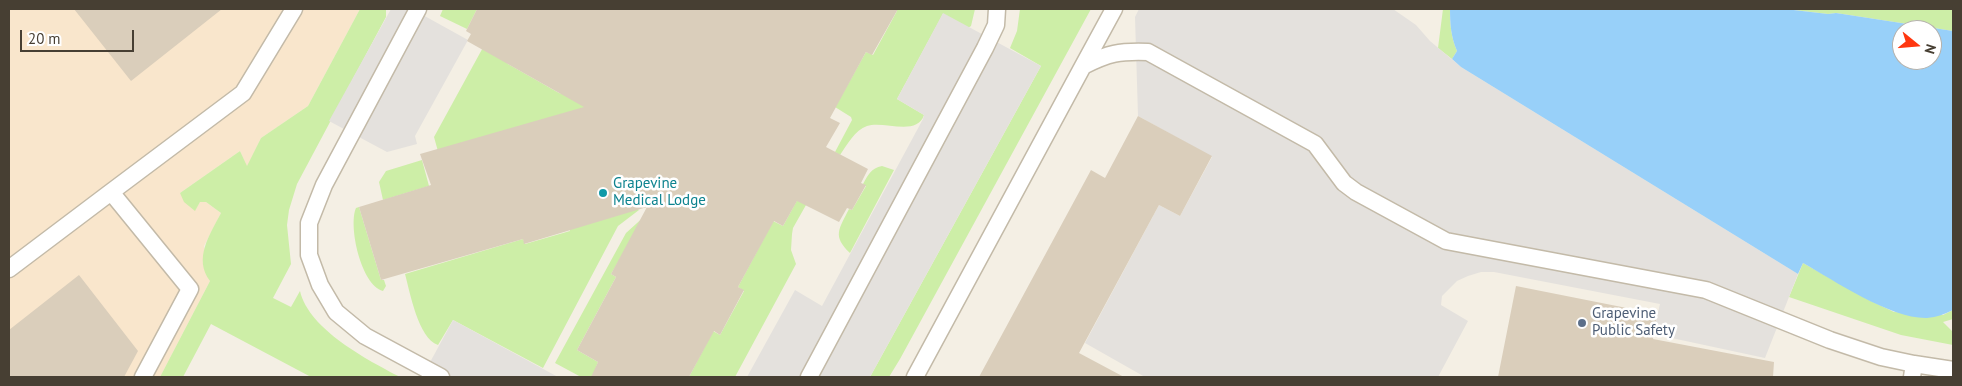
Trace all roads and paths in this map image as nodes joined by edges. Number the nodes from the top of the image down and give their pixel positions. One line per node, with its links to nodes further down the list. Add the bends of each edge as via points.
1 (294, 9): 6 (lane, via 243,93)
2 (418, 9): 11 (lane, via 324,185 309,223 309,256 320,285 336,312 365,336)
3 (997, 9): 12 (lane, via 996,24 985,48)
4 (1114, 9): 5 (lane)
5 (1083, 66): 8 (lane, via 1104,55 1123,51 1148,52 1315,144 1344,183 1356,192 1446,241 1706,290); 13 (lane)
6 (111, 192): 7 (lane); 10 (lane, via 190,289)
7 (9, 269)
8 (1913, 370): 9 (lane)
9 (1953, 370)
10 (143, 377)
11 (441, 377)
12 (809, 377)
13 (915, 377)

